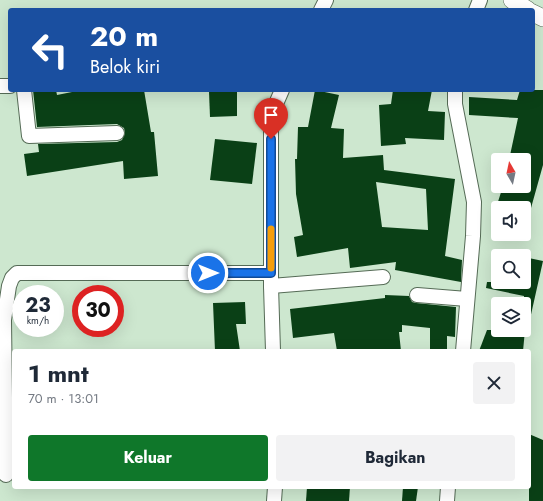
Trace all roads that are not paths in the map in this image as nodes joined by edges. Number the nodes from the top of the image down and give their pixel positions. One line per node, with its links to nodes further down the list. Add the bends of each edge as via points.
1 (512, 0): 2 (street)
2 (525, 8)
3 (24, 92): 6 (street, via 29,136)
4 (281, 92): 8 (street, via 275,106 272,124)
5 (455, 92): 10 (street, via 455,104 474,202)
6 (117, 133)
7 (383, 277): 8 (street)
8 (271, 279): 11 (street); 13 (street, via 17,273 9,286 4,320)
9 (418, 294): 10 (street)
10 (468, 299): 12 (street)
11 (273, 349)
12 (463, 349)
13 (6, 475)
14 (275, 489): 16 (street)
15 (448, 489): 17 (street)
16 (274, 501)
17 (447, 501)

